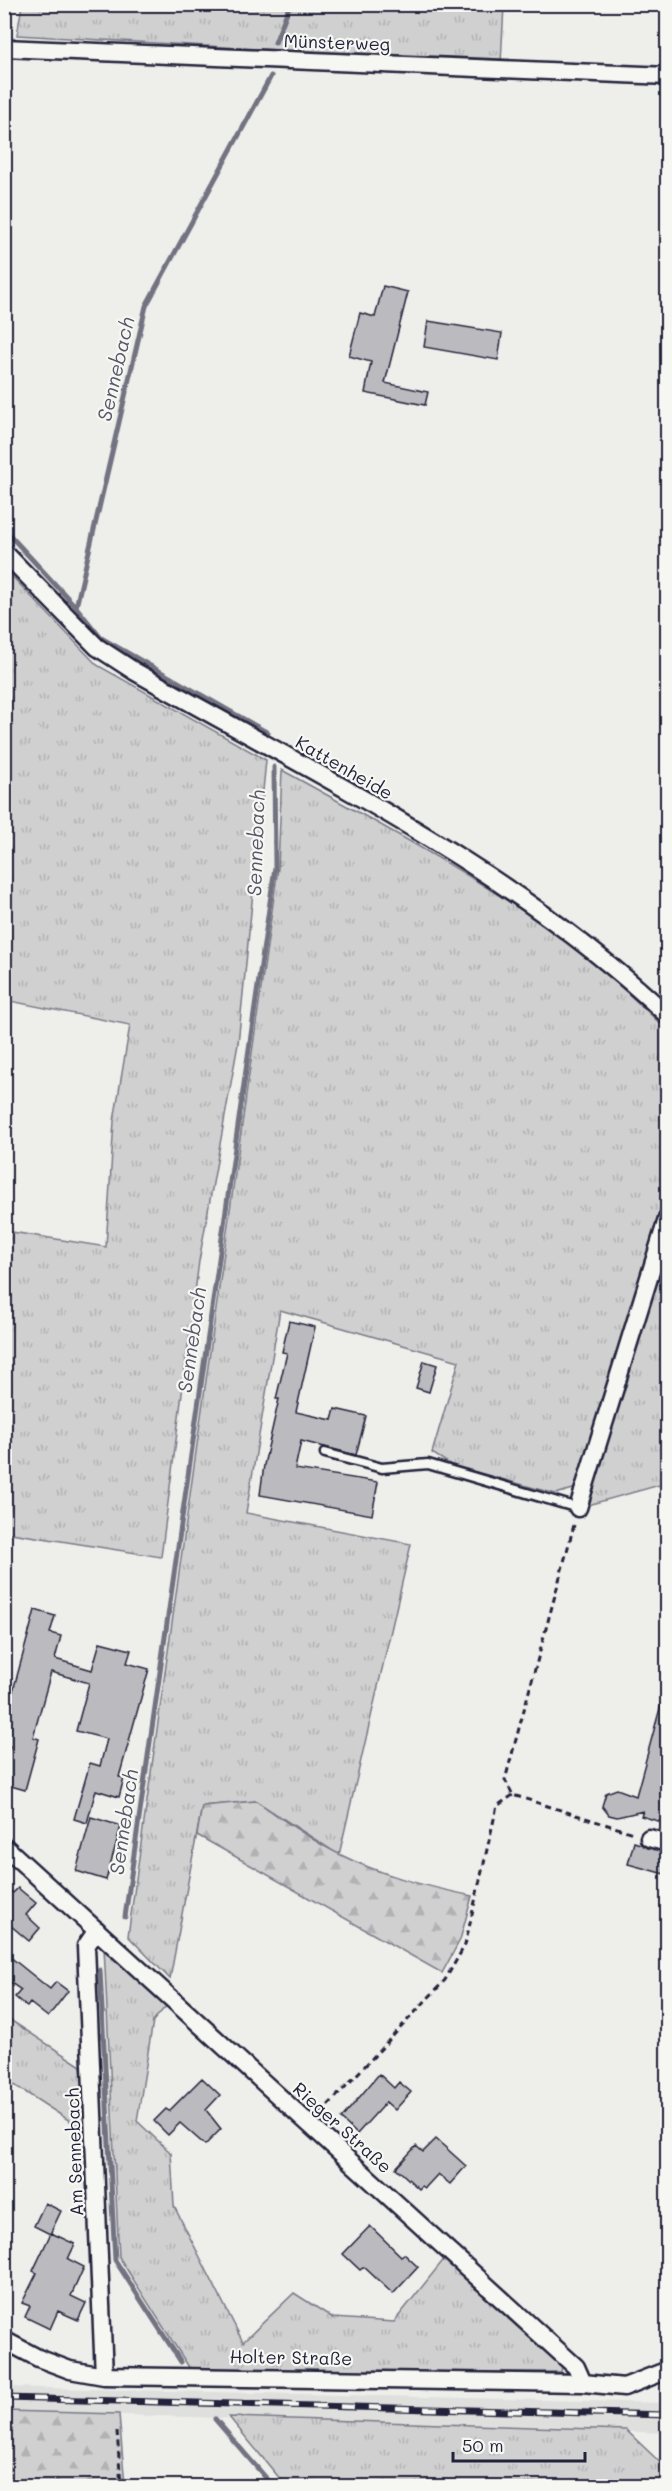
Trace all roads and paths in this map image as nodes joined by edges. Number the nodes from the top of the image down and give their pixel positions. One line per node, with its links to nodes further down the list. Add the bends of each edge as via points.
1 (4, 48): 2 (street, Münsterweg)
2 (668, 76)
3 (4, 552): 4 (street, Kattenheide, via 97,647 428,837 574,934)
4 (668, 1016)
5 (668, 1216): 7 (street)
6 (325, 1453): 7 (lane, via 382,1468 428,1464)
7 (578, 1508): 8 (path, via 505,1780)
8 (513, 1795): 9 (path); 13 (path, via 496,1806 465,1945 445,1980)
9 (649, 1838): 10 (street)
10 (668, 1843)
11 (4, 1846): 12 (street, Rieger Straße)
12 (97, 1930): 13 (street, Rieger Straße); 16 (street, Am Sennebach, via 86,1946)
13 (310, 2126): 17 (street, Rieger Straße, via 576,2367)
14 (4, 2340): 16 (street, Holter Straße, via 70,2370)
15 (668, 2370): 17 (street, via 624,2387)
16 (104, 2376): 17 (street, Holter Straße)
17 (584, 2383)
18 (117, 2431): 19 (path)
19 (121, 2487)

